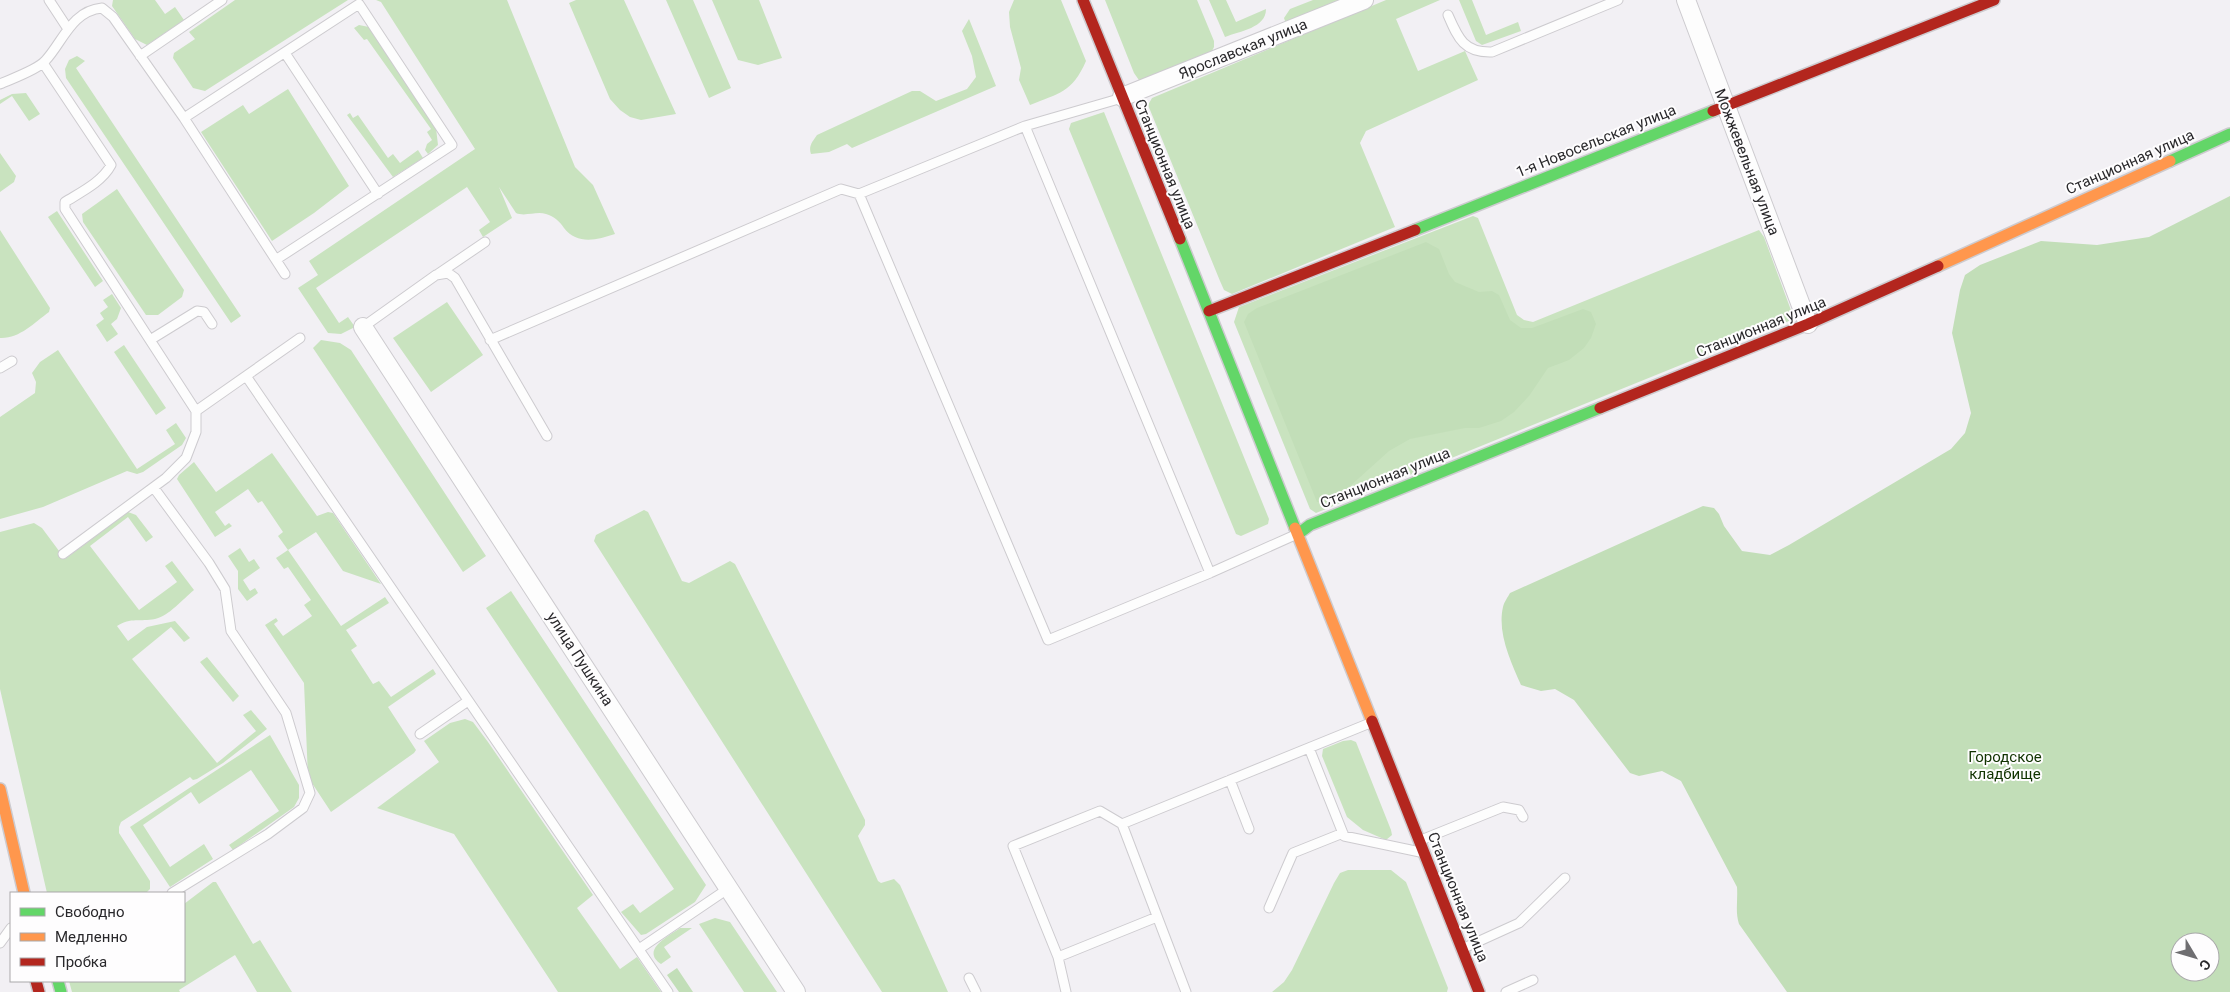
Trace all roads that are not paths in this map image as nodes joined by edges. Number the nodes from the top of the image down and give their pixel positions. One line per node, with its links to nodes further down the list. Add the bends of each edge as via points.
1 (49, 0): 10 (lane)
2 (222, 0): 12 (lane)
3 (1082, 0): 15 (street, Станционная улица)
4 (1364, 0): 15 (street, Ярославская улица)
5 (1618, 0): 9 (lane, via 1492,52 1469,48 1458,40)
6 (1686, 0): 16 (street, Можжевельная улица)
7 (1994, 0): 16 (street, 1-я Новосельская улица)
8 (103, 4): 10 (lane, via 78,18); 12 (lane)
9 (1448, 15)
10 (68, 29): 13 (lane)
11 (285, 53): 17 (lane); 20 (lane); 20 (lane, via 359,4 452,145)
12 (140, 56): 17 (lane)
13 (44, 63): 14 (lane); 31 (lane, via 111,165 96,181 65,202 65,209)
14 (0, 84)
15 (1122, 98): 18 (lane); 26 (street, Станционная улица)
16 (1726, 106): 26 (street, 1-я Новосельская улица); 28 (street, Можжевельная улица)
17 (184, 118): 23 (lane)
18 (1025, 126): 21 (lane); 41 (lane)
19 (2230, 134): 28 (street, Станционная улица)
20 (378, 194): 23 (lane)
21 (859, 194): 32 (lane, via 841,189); 41 (lane, via 1048,640)
22 (485, 242): 25 (lane)
23 (277, 259): 24 (lane)
24 (285, 274)
25 (436, 275): 29 (lane); 32 (lane, via 448,273 455,278)
26 (1209, 311): 39 (street, Станционная улица)
27 (212, 324): 31 (lane, via 204,312 197,311)
28 (1808, 324): 39 (street, Станционная улица, via 1310,525)
29 (363, 327): 55 (street, улица Пушкина)
30 (300, 338): 35 (lane)
31 (150, 340): 36 (lane)
32 (490, 340): 37 (lane)
33 (12, 361): 34 (lane)
34 (0, 368)
35 (246, 376): 36 (lane); 42 (lane)
36 (196, 411): 38 (lane, via 196,432 186,458)
37 (547, 436)
38 (154, 488): 40 (lane); 57 (lane, via 225,589 231,631 286,713 310,793 304,808)
39 (1298, 534): 41 (lane); 43 (street, Станционная улица)
40 (64, 554)
41 (1210, 573)
42 (468, 700): 44 (lane); 63 (lane)
43 (1372, 722): 45 (lane); 52 (street, Станционная улица)
44 (420, 734)
45 (1309, 748): 46 (lane); 51 (lane)
46 (1230, 780): 49 (lane); 50 (lane)
47 (0, 788): 56 (street)
48 (1523, 817): 52 (lane, via 1519,810 1504,807)
49 (1122, 824): 59 (lane); 64 (lane, via 1100,811 1013,846)
50 (1249, 829)
51 (1343, 833): 53 (lane, via 1344,836); 58 (lane, via 1293,854)
52 (1419, 841): 53 (street, Станционная улица)
53 (1424, 853): 62 (street, Станционная улица)
54 (1565, 878): 62 (lane, via 1520,923)
55 (729, 888): 63 (lane); 69 (street, улица Пушкина)
56 (24, 892)
57 (174, 892)
58 (1269, 908)
59 (1157, 917): 64 (lane); 72 (lane)
60 (10, 929): 61 (lane)
61 (0, 943)
62 (1462, 948): 67 (street, Станционная улица)
63 (639, 949): 68 (lane)
64 (1058, 957): 71 (lane)
65 (969, 978): 70 (lane)
66 (1533, 980): 73 (lane)
67 (1475, 989)
68 (668, 992)
69 (796, 992)
70 (976, 992)
71 (1066, 992)
72 (1186, 992)
73 (1506, 992)

